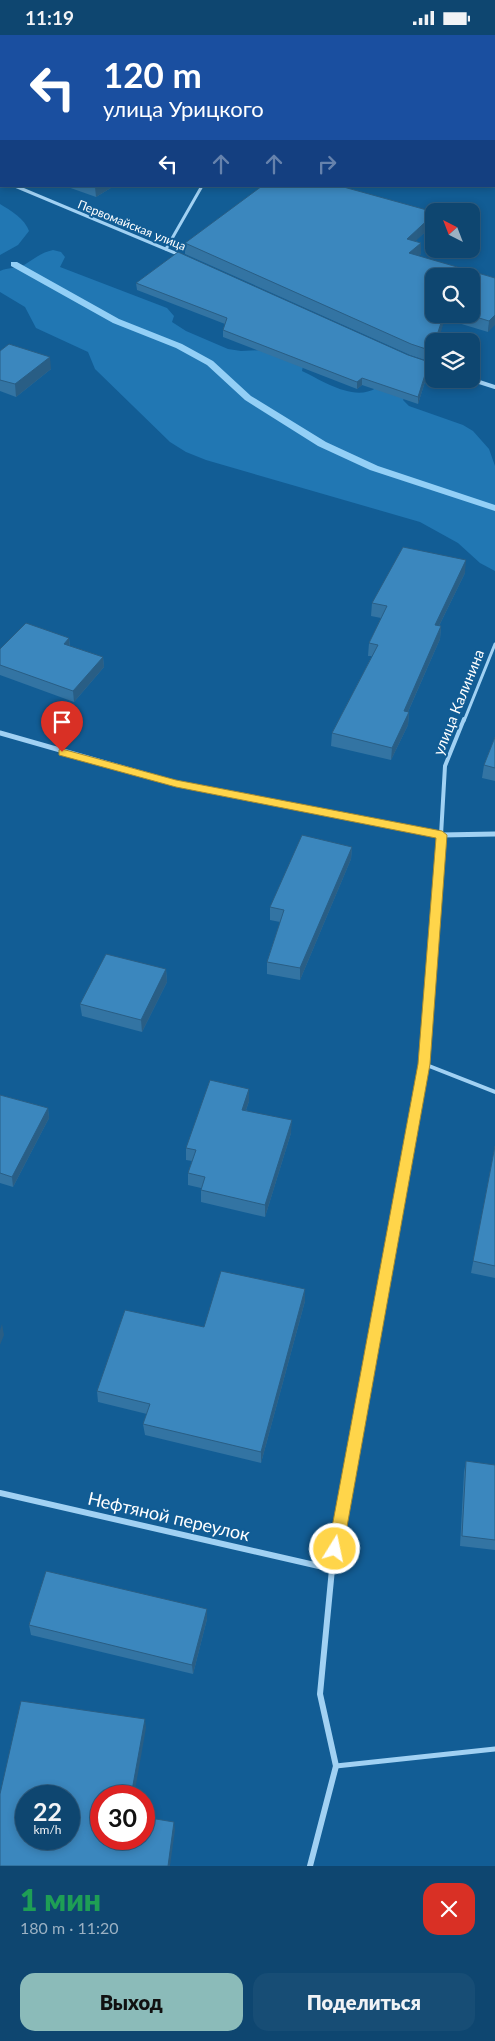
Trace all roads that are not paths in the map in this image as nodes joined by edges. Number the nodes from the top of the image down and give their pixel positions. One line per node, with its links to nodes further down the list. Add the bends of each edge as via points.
1 (17, 187): 3 (street, Первомайская улица)
2 (201, 187): 3 (street)
3 (166, 249): 4 (street, Первомайская улица)
4 (184, 257)
5 (480, 382): 6 (street)
6 (495, 387)
7 (495, 644): 10 (lane, улица Калинина, via 445,766)
8 (0, 733): 10 (street, via 176,783)
9 (495, 834): 10 (street)
10 (442, 835): 11 (street, улица Калинина)
11 (424, 1064): 12 (lane); 14 (street, улица Калинина)
12 (495, 1092)
13 (0, 1493): 14 (street, Нефтяной переулок)
14 (332, 1569): 16 (street, улица Калинина, via 320,1694)
15 (495, 1749): 16 (lane)
16 (336, 1766): 17 (street, улица Калинина)
17 (310, 1866)

